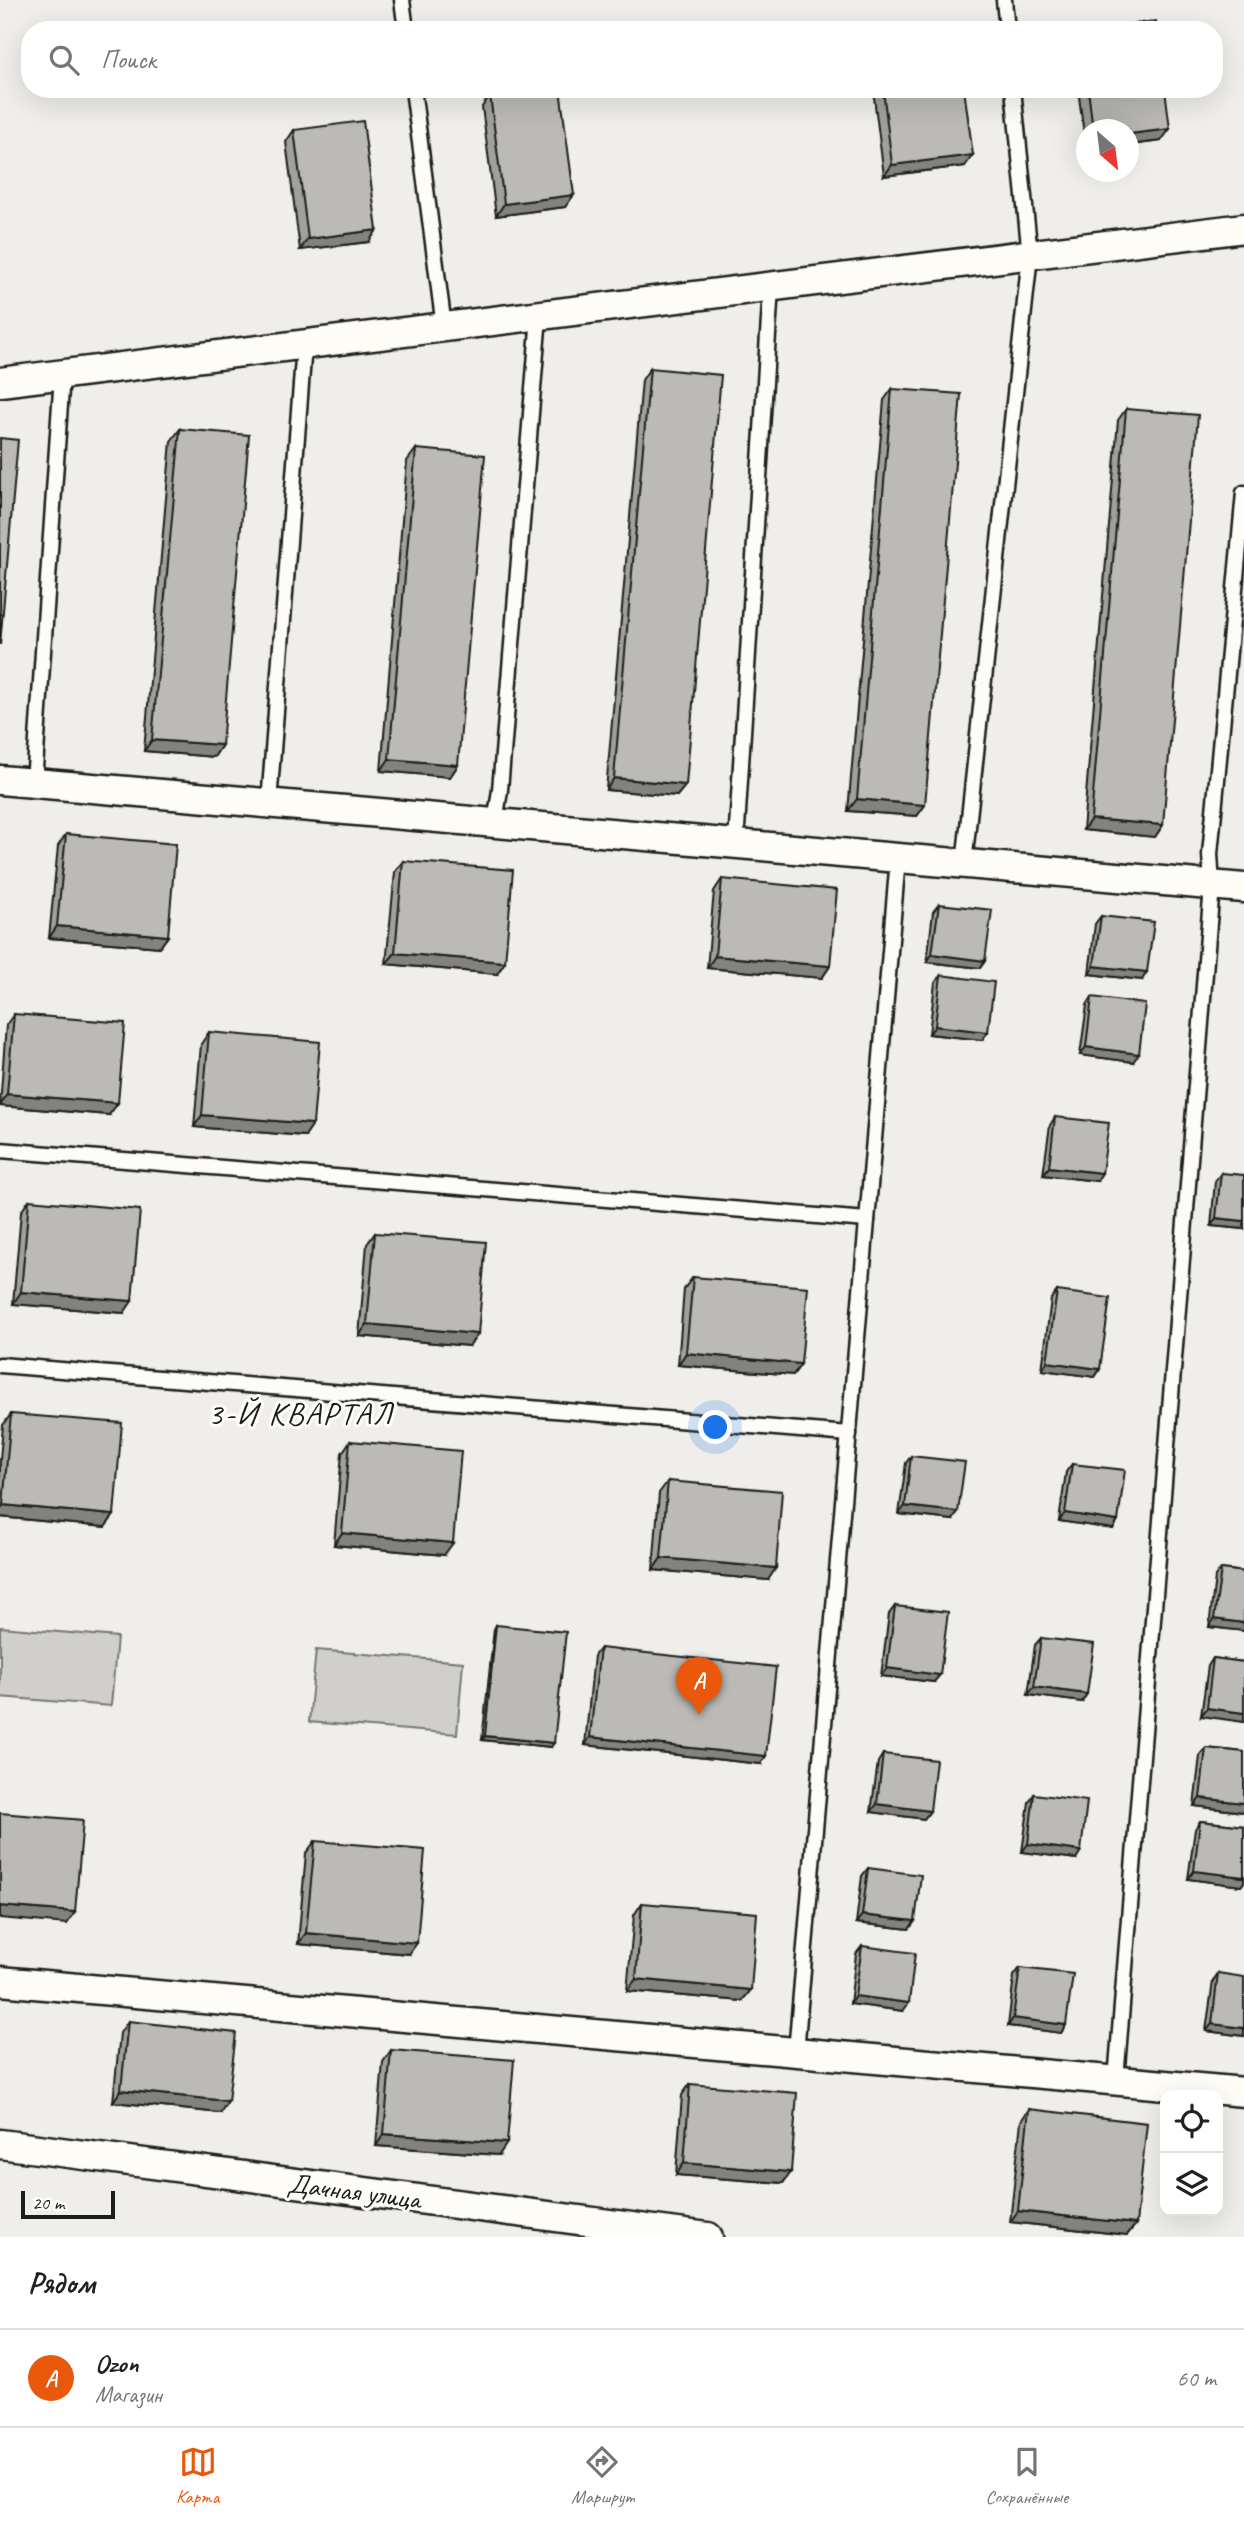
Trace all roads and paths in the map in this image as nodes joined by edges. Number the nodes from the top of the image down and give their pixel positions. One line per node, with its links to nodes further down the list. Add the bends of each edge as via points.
1 (402, 0): 3 (lane)
2 (1004, 0): 4 (lane)
3 (405, 21)
4 (1006, 21)
5 (414, 98): 11 (lane)
6 (1014, 98): 8 (lane)
7 (1244, 228): 8 (street)
8 (1030, 255): 9 (street); 22 (lane)
9 (771, 287): 10 (street); 20 (lane)
10 (539, 316): 11 (street); 19 (lane)
11 (444, 327): 12 (street)
12 (304, 345): 13 (street); 18 (lane)
13 (62, 375): 14 (street); 17 (lane)
14 (0, 382)
15 (1244, 493): 23 (lane, via 1210,854)
16 (0, 780): 17 (street)
17 (34, 783): 18 (street)
18 (269, 803): 19 (street)
19 (495, 823): 20 (street)
20 (736, 844): 21 (street)
21 (898, 858): 22 (street); 26 (lane)
22 (964, 864): 23 (street)
23 (1212, 886): 24 (street); 31 (lane)
24 (1244, 888)
25 (0, 1150): 26 (lane)
26 (867, 1220): 28 (lane)
27 (0, 1365): 28 (lane)
28 (849, 1434): 30 (lane)
29 (0, 1981): 30 (street)
30 (796, 2052): 31 (street)
31 (1116, 2080): 32 (street)
32 (1244, 2092)
33 (0, 2144): 34 (street, Дачная улица)
34 (708, 2237)

